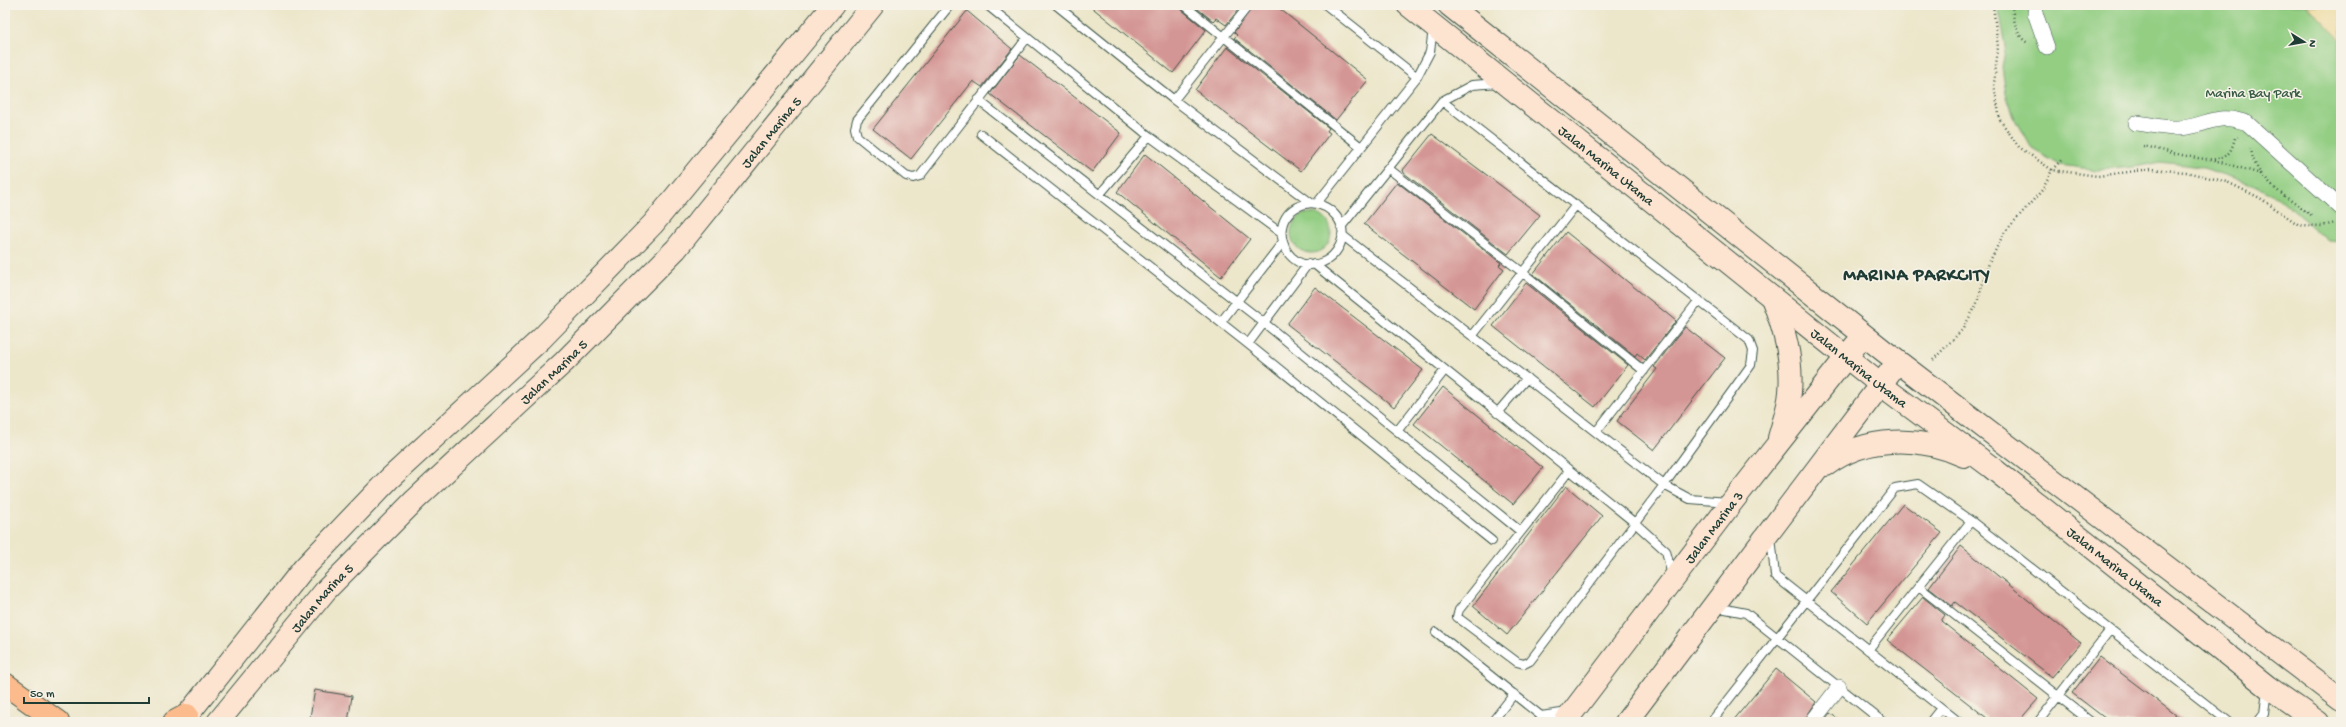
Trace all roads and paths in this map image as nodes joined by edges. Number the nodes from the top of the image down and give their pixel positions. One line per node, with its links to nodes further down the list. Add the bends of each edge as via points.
1 (833, 5): 93 (street, via 653,224 540,339 389,479 304,568)
2 (873, 5): 95 (street, Jalan Marina 5, via 676,249 564,362 415,500 326,590)
3 (950, 5): 21 (lane, via 858,120 855,128 857,136 906,176 920,176)
4 (987, 5): 16 (lane)
5 (1056, 5): 22 (lane)
6 (1184, 5): 15 (lane)
7 (1249, 5): 15 (lane)
8 (1326, 5): 19 (lane)
9 (1408, 5): 14 (street, Jalan Marina Utama)
10 (1449, 5): 52 (street, Jalan Marina Utama)
11 (1993, 5): 34 (path, via 1998,47 1994,84 2000,120 2019,147)
12 (2012, 5): 17 (path, via 2018,31 2024,41)
13 (2036, 5): 18 (street, via 2035,13)
14 (1434, 25): 19 (lane, via 1430,52); 20 (street, Jalan Marina Utama)
15 (1224, 37): 22 (lane); 29 (lane)
16 (1027, 38): 21 (lane); 26 (lane)
17 (2031, 45)
18 (2047, 47)
19 (1417, 76): 29 (lane)
20 (1504, 83): 23 (lane, via 1472,85); 47 (street, Jalan Marina Utama)
21 (978, 100): 36 (lane)
22 (1174, 100): 37 (lane)
23 (1442, 101): 33 (lane); 38 (lane)
24 (2136, 123): 39 (street, via 2178,128 2221,117 2247,123)
25 (982, 134): 50 (lane)
26 (1149, 136): 36 (lane); 43 (lane)
27 (2244, 136): 32 (path, via 2235,138 2232,148 2224,156)
28 (2251, 145): 35 (path, via 2252,160)
29 (1361, 146): 37 (lane)
30 (2143, 146): 32 (path)
31 (2062, 159): 34 (path)
32 (2213, 159): 35 (path)
33 (1389, 169): 42 (lane); 46 (lane)
34 (2052, 170): 41 (path, via 2098,176 2151,169 2186,172 2227,182 2260,198 2299,225 2322,226); 56 (path, via 2043,189 2004,233 1989,263 1976,306 1962,330)
35 (2261, 175): 40 (path)
36 (1100, 194): 49 (lane)
37 (1314, 203): 42 (lane, via 1333,212); 43 (lane, via 1304,204 1290,212 1282,225)
38 (1576, 205): 46 (lane); 48 (lane)
39 (2341, 208)
40 (2311, 216)
41 (2341, 222)
42 (1342, 231): 45 (lane, via 1338,250 1333,256); 53 (lane)
43 (1281, 233): 44 (lane)
44 (1282, 243): 45 (lane, via 1294,259); 49 (lane)
45 (1311, 264): 51 (lane); 58 (lane)
46 (1522, 272): 53 (lane); 59 (lane)
47 (1771, 298): 55 (street, Jalan Marina Utama); 65 (street, via 1782,322 1791,366 1790,393)
48 (1698, 300): 59 (lane); 69 (lane, via 1749,340 1753,351 1751,365)
49 (1236, 302): 50 (lane); 51 (lane)
50 (1221, 322): 54 (lane)
51 (1263, 322): 54 (lane); 63 (lane)
52 (1864, 334): 55 (street, Jalan Marina 3); 57 (street, Jalan Marina Utama)
53 (1473, 335): 60 (lane)
54 (1248, 344): 75 (lane)
55 (1847, 356): 61 (street, Jalan Marina Utama); 65 (street, Jalan Marina 3)
56 (1932, 360)
57 (1898, 362): 61 (street); 89 (street, Jalan Marina Utama)
58 (1445, 370): 62 (lane); 63 (lane)
59 (1644, 371): 64 (lane)
60 (1527, 378): 62 (lane); 64 (lane)
61 (1882, 384): 66 (street, Jalan Marina Utama); 68 (street)
62 (1497, 413): 67 (lane)
63 (1398, 430): 73 (lane)
64 (1596, 432): 69 (lane)
65 (1778, 443): 70 (street, Jalan Marina 3)
66 (1991, 467): 68 (street, via 1942,446 1892,440 1843,453); 86 (street, Jalan Marina Utama)
67 (1569, 471): 72 (lane); 73 (lane)
68 (1816, 472): 74 (street)
69 (1664, 485): 70 (lane, via 1690,499); 72 (lane)
70 (1732, 502): 76 (street, Jalan Marina 3)
71 (1971, 521): 77 (lane); 78 (lane, via 1923,486 1912,484 1895,488); 80 (lane)
72 (1635, 523): 73 (lane, via 1530,661 1524,664 1517,662 1457,617 1459,610); 76 (lane, via 1666,551)
73 (1520, 531)
74 (1771, 533): 78 (lane, via 1775,576); 79 (street)
75 (1492, 541)
76 (1673, 579): 91 (street, Jalan Marina 3)
77 (1919, 587): 83 (lane); 88 (lane)
78 (1805, 601): 82 (lane); 83 (lane)
79 (1714, 607): 82 (lane, via 1746,613); 97 (street)
80 (2110, 630): 88 (lane); 105 (lane)
81 (1436, 632): 87 (lane)
82 (1777, 636): 85 (lane); 98 (lane)
83 (1868, 650): 90 (lane)
84 (5, 684): 94 (main road)
85 (1839, 687): 99 (street); 100 (lane)
86 (2268, 687): 106 (lane, via 2264,714); 107 (street, Jalan Marina Utama)
87 (1514, 694): 92 (lane); 96 (lane)
88 (2057, 697): 103 (lane); 104 (lane)
89 (2341, 700)
90 (1941, 708): 101 (lane); 102 (lane)
91 (1569, 717): 92 (lane)
92 (1541, 719)
93 (181, 720)
94 (58, 722)
95 (218, 722)
96 (1492, 722)
97 (1626, 722)
98 (1711, 722)
99 (1812, 722)
100 (1884, 722)
101 (1930, 722)
102 (1959, 722)
103 (2038, 722)
104 (2091, 722)
105 (2229, 722)
106 (2258, 722)
107 (2318, 722)

